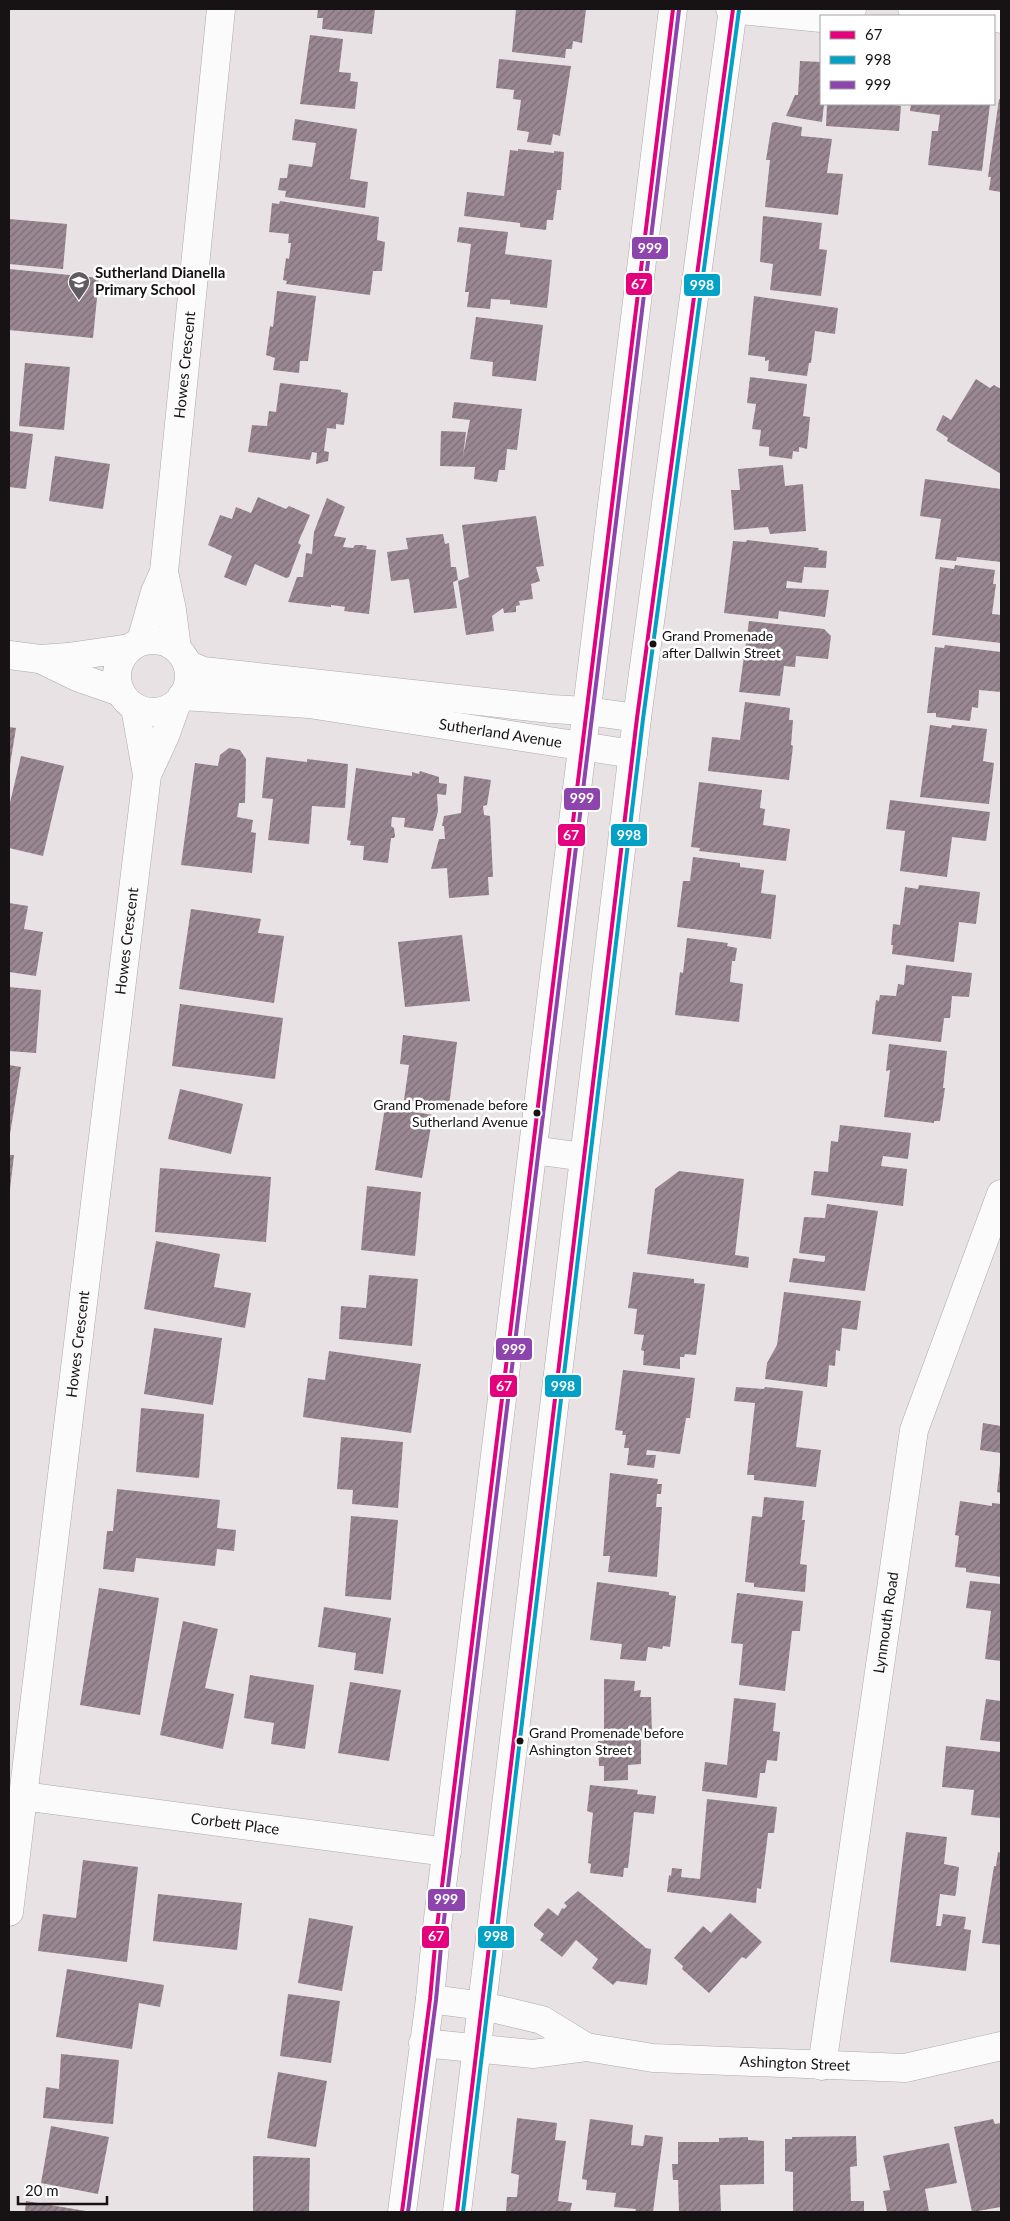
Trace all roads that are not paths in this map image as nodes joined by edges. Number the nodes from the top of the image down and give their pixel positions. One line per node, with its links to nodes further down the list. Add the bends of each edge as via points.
1 (221, 9): 9 (street, Howes Crescent)
2 (673, 9): 17 (street)
3 (732, 9): 8 (street); 18 (street)
4 (852, 9): 6 (street)
5 (912, 9): 7 (street)
6 (830, 15)
7 (969, 15)
8 (820, 18)
9 (164, 572): 10 (street, Howes Crescent); 12 (street, Howes Crescent)
10 (135, 644): 12 (street, via 154,639 166,642); 13 (street); 14 (street, via 122,657 117,669 116,680)
11 (9, 655): 13 (street)
12 (182, 657): 15 (street, via 189,677 187,690); 16 (street, Sutherland Avenue, via 203,671)
13 (40, 659): 14 (street)
14 (127, 700): 15 (street, via 152,713 164,711); 21 (street, Howes Crescent)
15 (179, 700): 16 (street, Sutherland Avenue); 21 (street, Howes Crescent)
16 (400, 706): 17 (street, Sutherland Avenue); 19 (street, Sutherland Avenue)
17 (587, 711): 18 (street, Sutherland Avenue); 19 (street)
18 (637, 718): 20 (street)
19 (583, 746): 20 (street, Sutherland Avenue); 22 (street)
20 (633, 754): 23 (street)
21 (147, 776): 25 (street, Howes Crescent)
22 (533, 1150): 23 (street); 26 (street)
23 (584, 1158): 29 (street)
24 (1001, 1194): 34 (street, Lynmouth Road, via 914,1430)
25 (23, 1796): 26 (street, Corbett Place); 27 (street, Howes Crescent)
26 (448, 1852): 28 (street)
27 (9, 1912)
28 (430, 1999): 29 (street, Ashington Street); 30 (street)
29 (483, 2006): 32 (street, Ashington Street, via 542,2020); 33 (street)
30 (423, 2043): 33 (street, Ashington Street); 35 (street)
31 (1001, 2046): 34 (street, Ashington Street, via 905,2068)
32 (586, 2047): 33 (street, Ashington Street, via 533,2054); 34 (street, Ashington Street, via 653,2058)
33 (478, 2050): 36 (street)
34 (822, 2066)
35 (402, 2212)
36 (457, 2212)

